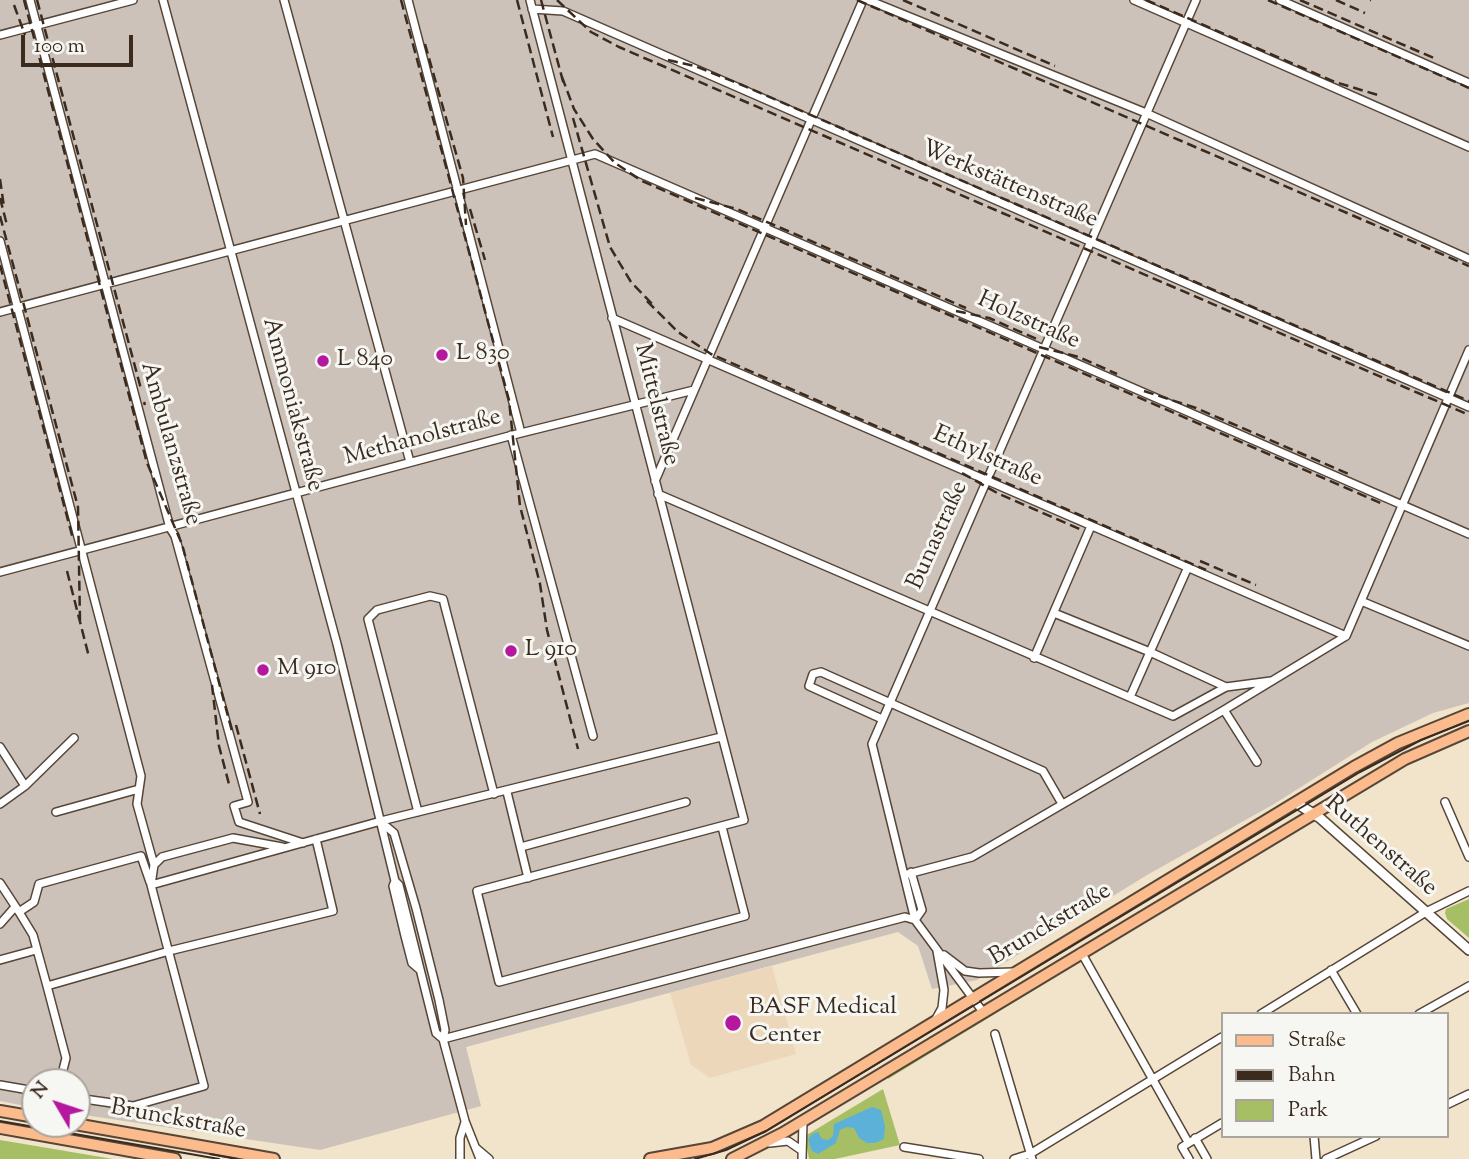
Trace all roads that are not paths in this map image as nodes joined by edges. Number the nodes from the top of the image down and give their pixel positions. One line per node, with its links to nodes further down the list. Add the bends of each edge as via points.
1 (30, 0): 13 (street, Ambulanzstraße)
2 (133, 0): 13 (street)
3 (163, 0): 25 (street, Ammoniakstraße)
4 (285, 0): 21 (street)
5 (408, 0): 20 (street)
6 (530, 0): 11 (street, Mittelstraße)
7 (866, 0): 16 (street); 17 (street)
8 (1134, 0): 12 (street)
9 (1196, 0): 12 (street, Bunastraße)
10 (1280, 0): 15 (street)
11 (532, 9): 17 (street, Werkstättenstraße, via 563,11); 19 (street, Mittelstraße)
12 (1186, 23): 16 (street, Bunastraße); 18 (street)
13 (36, 26): 14 (street); 27 (street, Ambulanzstraße)
14 (0, 35)
15 (1469, 83)
16 (1146, 113): 24 (street, Bunastraße); 26 (street)
17 (811, 122): 22 (street); 24 (street, Werkstättenstraße)
18 (1469, 147)
19 (571, 161): 20 (street, Holzstraße); 22 (street, Holzstraße, via 595,154); 30 (street, Mittelstraße)
20 (457, 189): 21 (street, Holzstraße); 38 (street)
21 (343, 220): 25 (street, Holzstraße); 40 (street)
22 (764, 229): 31 (street, Holzstraße); 33 (street)
23 (0, 241): 28 (street)
24 (1089, 242): 31 (street, Bunastraße); 35 (street, Werkstättenstraße)
25 (228, 250): 27 (street, Holzstraße); 43 (street, Ammoniakstraße)
26 (1469, 259)
27 (105, 284): 28 (street, Holzstraße); 47 (street, Ambulanzstraße)
28 (16, 307): 29 (street, Holzstraße); 49 (street)
29 (0, 312)
30 (612, 318): 33 (street, Ethylstraße); 36 (street, Mittelstraße)
31 (1042, 349): 41 (street, Bunastraße); 45 (street, Holzstraße)
32 (1469, 350): 35 (street)
33 (708, 360): 34 (street); 41 (street, Ethylstraße)
34 (694, 390): 36 (street, Methanolstraße); 42 (street)
35 (1448, 398): 37 (street, Werkstättenstraße); 45 (street)
36 (635, 404): 38 (street, Methanolstraße); 42 (street, Mittelstraße)
37 (1469, 407)
38 (521, 433): 39 (street, Methanolstraße)
39 (511, 435): 40 (street, Methanolstraße); 67 (street)
40 (410, 462): 43 (street, Methanolstraße)
41 (985, 478): 46 (street, Ethylstraße); 53 (street, Bunastraße)
42 (655, 482): 44 (street, Mittelstraße)
43 (295, 494): 47 (street, Methanolstraße); 84 (street, Ammoniakstraße)
44 (658, 494): 53 (street); 68 (street, Mittelstraße)
45 (1403, 505): 48 (street, Holzstraße); 52 (street)
46 (1091, 526): 50 (street, Ethylstraße); 54 (street)
47 (170, 528): 49 (street, Methanolstraße); 87 (street, Ambulanzstraße, via 248,802 234,806 239,822)
48 (1469, 534)
49 (81, 551): 51 (street, Methanolstraße); 73 (street, via 141,776)
50 (1188, 567): 55 (street, Ethylstraße); 57 (street)
51 (0, 572)
52 (1361, 601): 55 (street); 56 (street)
53 (927, 611): 58 (street); 62 (street, Bunastraße)
54 (1054, 613): 57 (street); 58 (street)
55 (1346, 636): 59 (street)
56 (1469, 646)
57 (1150, 652): 60 (street); 61 (street)
58 (1034, 658): 61 (street)
59 (1270, 681): 60 (street); 63 (street)
60 (1226, 687): 61 (street, via 1173,716)
61 (1129, 697)
62 (889, 703): 65 (street, Bunastraße); 65 (street, via 821,672 809,680 816,690); 77 (street, via 1044,771)
63 (1224, 710): 71 (street); 77 (street)
64 (1469, 715): 79 (main road, Brunckstraße, via 1398,743)
65 (882, 719): 93 (street, Bunastraße, via 872,744 901,862)
66 (1469, 732): 83 (main road, Brunckstraße, via 1405,759)
67 (593, 736)
68 (721, 737): 74 (street); 85 (street, Mittelstraße, via 744,820)
69 (74, 738): 72 (street)
70 (0, 747): 72 (street)
71 (1257, 762)
72 (25, 786): 80 (street)
73 (139, 789): 82 (street); 91 (street, via 137,804)
74 (507, 792): 75 (street); 88 (street)
75 (494, 794): 81 (street); 81 (street, via 443,599 430,596 377,610 368,619)
76 (687, 802): 88 (street)
77 (1061, 802): 93 (street, via 971,857)
78 (1445, 802): 90 (street)
79 (1296, 803): 83 (street, Ruthenstraße); 112 (main road, Brunckstraße)
80 (0, 804)
81 (418, 812): 84 (street)
82 (56, 813)
83 (1313, 813): 100 (street, Ruthenstraße); 107 (main road, Brunckstraße)
84 (381, 821): 86 (street); 92 (street, Ammoniakstraße, via 394,833); 95 (street, Ammoniakstraße)
85 (722, 827): 94 (street); 94 (street, via 745,916 499,982 477,891)
86 (316, 839): 87 (street); 106 (street, via 333,911)
87 (303, 843): 89 (street)
88 (521, 847): 94 (street)
89 (284, 848): 91 (street, via 233,838 162,857); 97 (street)
90 (1469, 857)
91 (154, 865): 97 (street)
92 (405, 874): 95 (street); 109 (street, Ammoniakstraße)
93 (908, 874): 101 (street, Bunastraße)
94 (528, 878)
95 (397, 883): 110 (street, Ammoniakstraße, via 393,886 404,936 412,963)
96 (0, 884): 99 (street)
97 (151, 885): 99 (street, via 141,856 38,884 34,902); 106 (street)
98 (1469, 891): 100 (street)
99 (17, 909): 102 (street); 103 (street, via 33,935)
100 (1426, 912): 105 (street, Ruthenstraße); 111 (street)
101 (915, 920): 104 (street); 123 (street, via 905,917)
102 (0, 924)
103 (36, 950): 108 (street); 113 (street)
104 (937, 950): 112 (street, via 965,971); 115 (street); 120 (street, via 944,990)
105 (1469, 950)
106 (169, 951): 113 (street); 129 (street, via 204,1086 133,1107)
107 (1081, 952): 116 (main road, Brunckstraße); 125 (street)
108 (0, 960)
109 (430, 966): 110 (street); 123 (street, Ammoniakstraße, via 445,1030)
110 (419, 969): 123 (street, Ammoniakstraße, via 436,1033)
111 (1331, 970): 117 (street); 118 (street)
112 (1016, 971): 115 (main road, Brunckstraße)
113 (47, 986): 124 (street, via 66,1058)
114 (1469, 986): 119 (street)
115 (972, 997): 116 (street); 120 (main road, Brunckstraße)
116 (983, 1012): 134 (main road, Brunckstraße)
117 (1264, 1012)
118 (1356, 1012)
119 (1423, 1012)
120 (936, 1019): 151 (main road, Brunckstraße, via 738,1138 692,1153)
121 (995, 1034): 145 (street)
122 (1220, 1038): 125 (street)
123 (443, 1039): 133 (street, Ammoniakstraße)
124 (64, 1068)
125 (1153, 1080): 140 (street); 145 (street)
126 (0, 1086): 127 (street)
127 (21, 1089)
128 (1469, 1094): 130 (street)
129 (91, 1100)
130 (1448, 1104)
131 (0, 1111): 132 (main road)
132 (21, 1115)
133 (465, 1121): 142 (street, Ammoniakstraße); 148 (street, Ammoniakstraße)
134 (803, 1121): 141 (main road, Brunckstraße); 144 (street)
135 (1220, 1124): 140 (street)
136 (91, 1127): 147 (main road, Brunckstraße)
137 (0, 1128): 146 (main road, Brunckstraße)
138 (1314, 1138): 158 (street)
139 (1372, 1138): 159 (street)
140 (1188, 1142): 156 (street); 157 (street)
141 (763, 1145): 144 (street, via 788,1141); 152 (main road, Brunckstraße)
142 (475, 1147): 149 (street, Ammoniakstraße); 150 (street)
143 (904, 1147): 154 (street)
144 (801, 1150): 153 (street)
145 (1031, 1156): 155 (street)
146 (175, 1159)
147 (274, 1159)
148 (460, 1159)
149 (480, 1159)
150 (489, 1159)
151 (650, 1159)
152 (732, 1159)
153 (802, 1159)
154 (979, 1159)
155 (1014, 1159)
156 (1189, 1159)
157 (1207, 1159)
158 (1316, 1159)
159 (1326, 1159)

